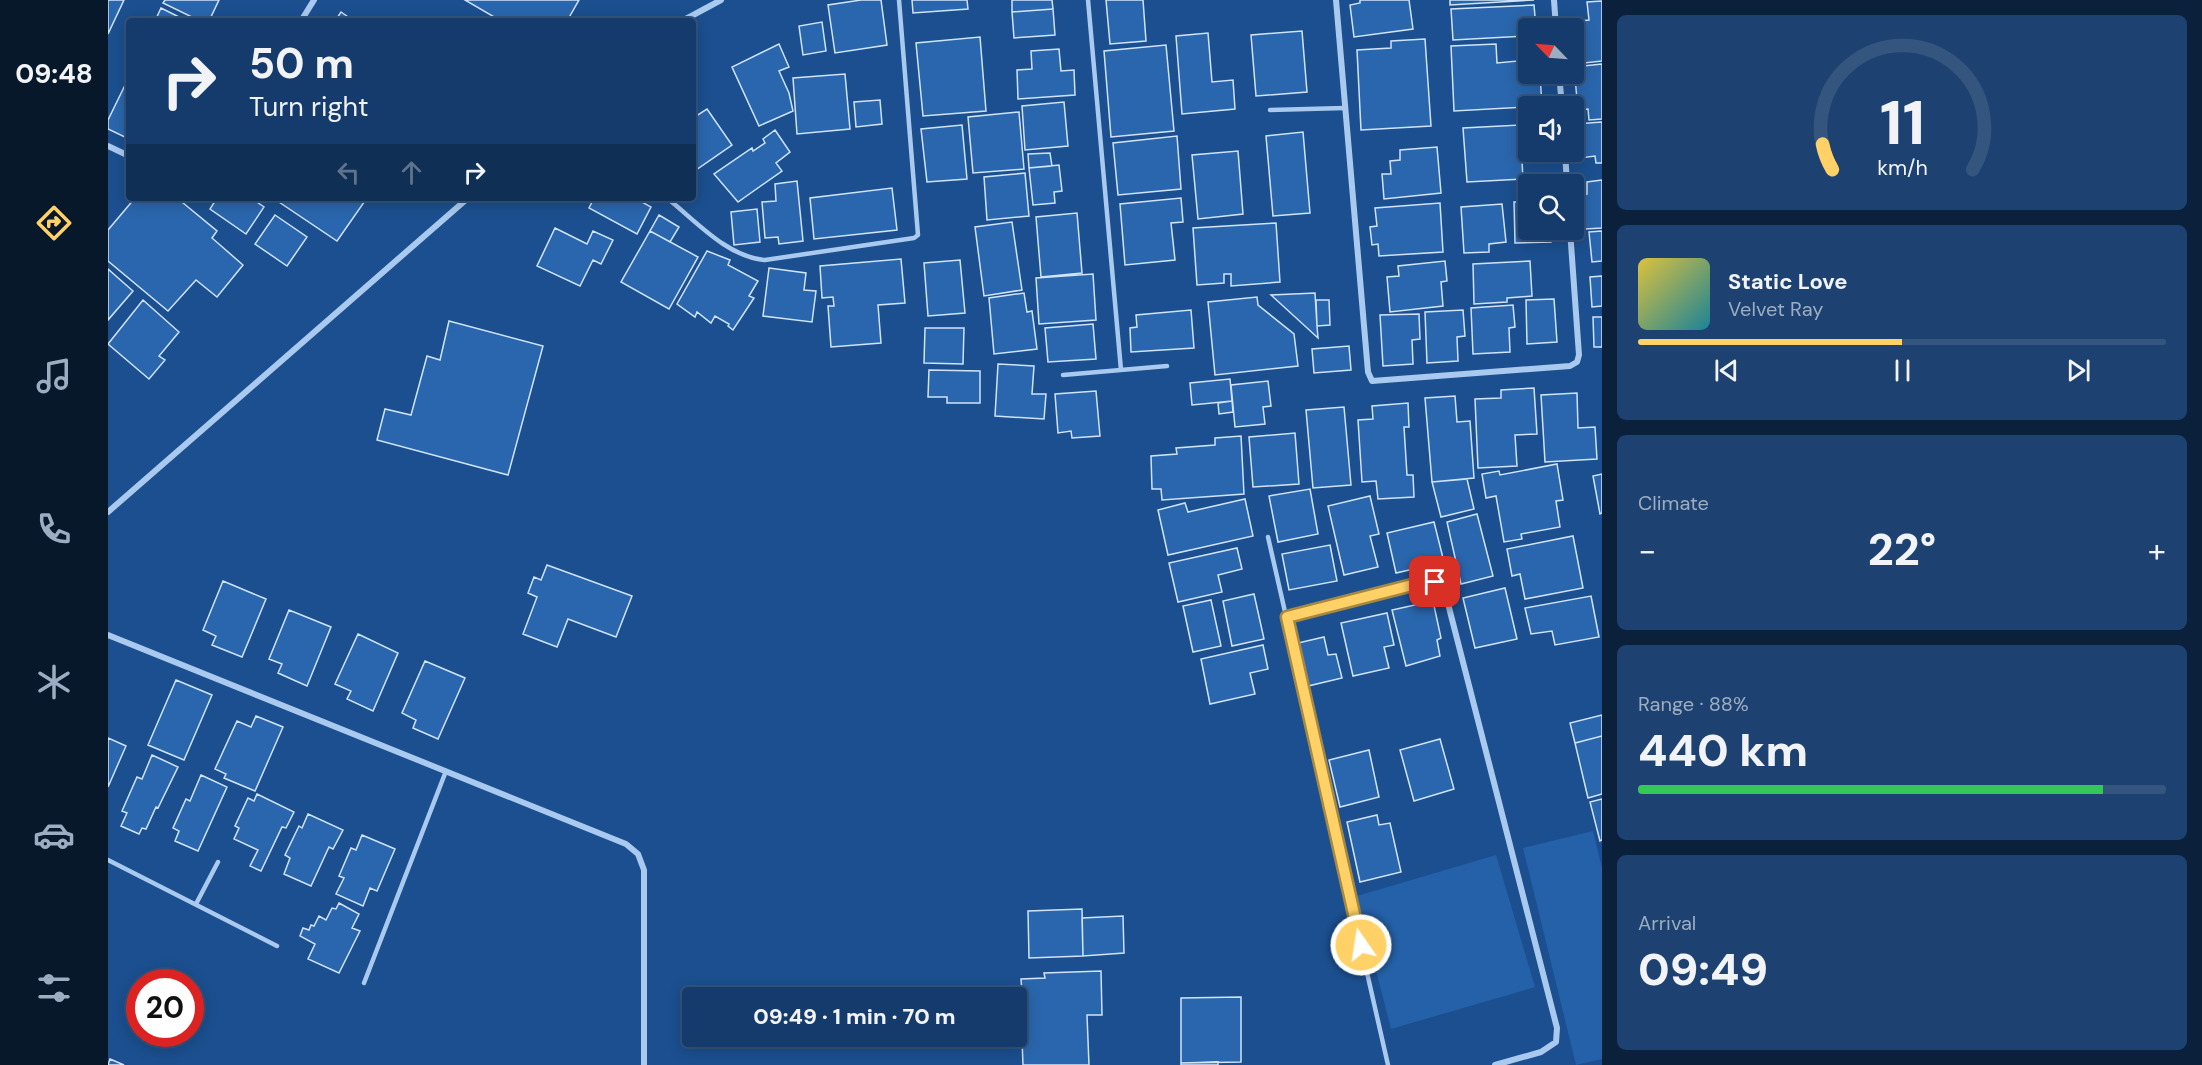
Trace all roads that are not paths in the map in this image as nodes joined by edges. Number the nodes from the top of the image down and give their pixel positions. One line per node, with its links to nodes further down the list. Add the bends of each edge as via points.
1 (314, 0): 7 (street)
2 (721, 0): 8 (street)
3 (899, 0): 15 (lane, via 918,235 765,260 748,259)
4 (1088, 0): 18 (lane)
5 (1336, 0): 10 (street)
6 (1554, 0): 9 (street)
7 (303, 18)
8 (688, 18)
9 (1555, 18)
10 (1345, 108): 11 (lane); 16 (street, via 1368,372 1372,381 1570,366 1577,362)
11 (1270, 110)
12 (108, 146): 13 (street)
13 (126, 155)
14 (465, 201): 20 (street)
15 (671, 201)
16 (1571, 240)
17 (1167, 366): 18 (lane)
18 (1121, 370): 19 (lane)
19 (1063, 375)
20 (108, 512)
21 (1268, 537): 22 (lane)
22 (1287, 617): 31 (lane); 32 (street, via 1420,583 1435,582 1445,592 1557,1028 1556,1042 1541,1052)
23 (108, 635): 24 (street)
24 (447, 771): 29 (lane); 30 (street, via 626,844 638,854 644,870)
25 (108, 860): 27 (lane)
26 (218, 862): 27 (lane)
27 (196, 904): 28 (lane)
28 (277, 946)
29 (364, 983)
30 (644, 1065)
31 (1388, 1065)
32 (1495, 1065)

